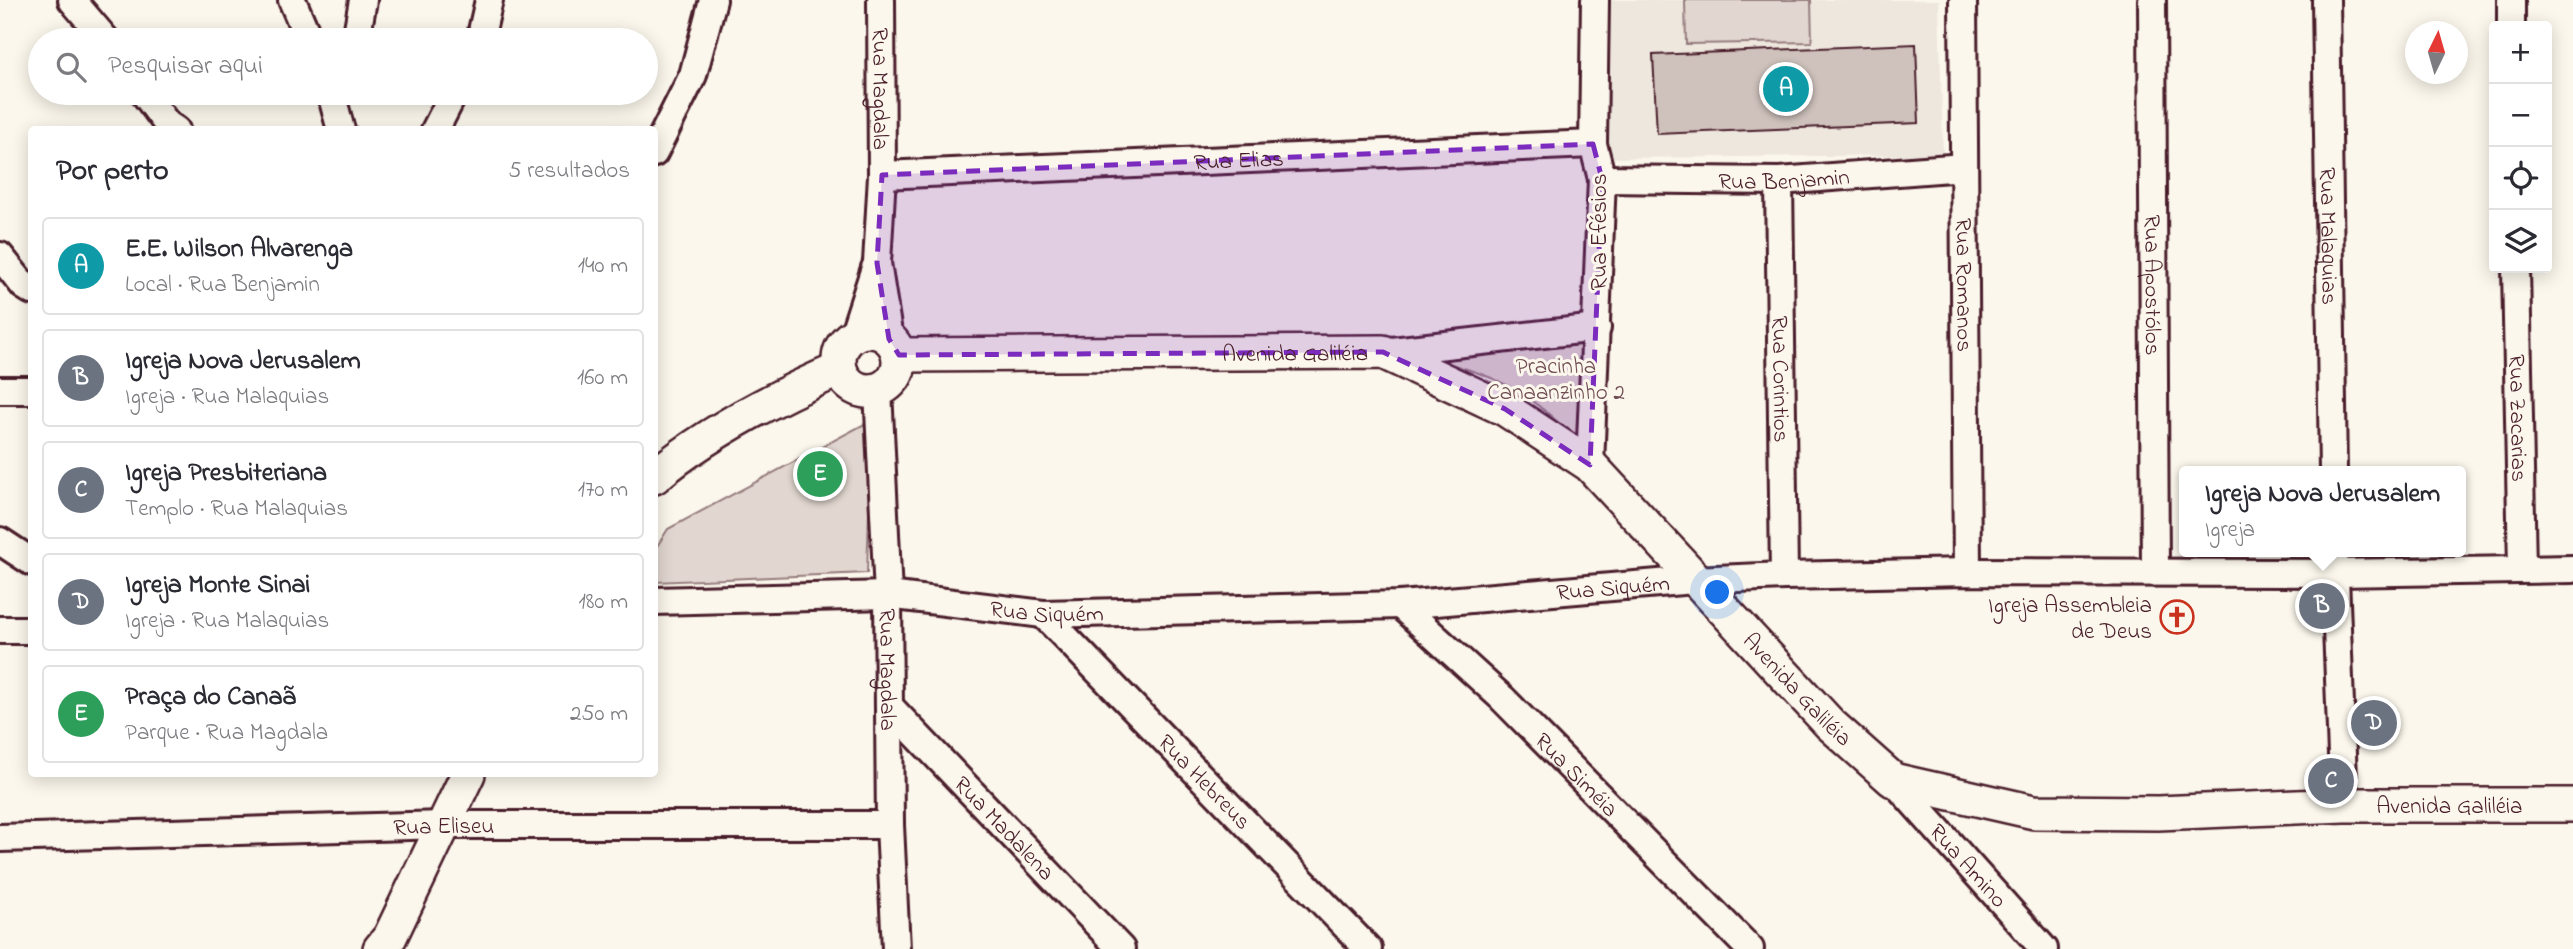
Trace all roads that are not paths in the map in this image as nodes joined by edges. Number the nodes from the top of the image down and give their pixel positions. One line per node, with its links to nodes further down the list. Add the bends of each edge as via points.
1 (72, 0): 14 (street)
2 (91, 0): 15 (street)
3 (292, 0): 16 (street)
4 (363, 0): 17 (street)
5 (489, 0): 18 (street)
6 (713, 0): 26 (street, via 693,75)
7 (881, 0): 28 (street, Rua Magdala)
8 (1595, 0): 25 (street, Rua Efésios)
9 (1963, 0): 27 (street, Rua Romanos)
10 (2152, 0): 52 (street, Rua Apostólos)
11 (2326, 0): 44 (street, Rua Malaquias)
12 (2511, 0): 13 (street)
13 (2511, 21)
14 (96, 28)
15 (101, 28)
16 (304, 28)
17 (357, 28)
18 (483, 28)
19 (153, 105): 22 (street)
20 (334, 105): 23 (street)
21 (448, 105): 24 (street)
22 (170, 126)
23 (340, 126)
24 (437, 126)
25 (1593, 144): 28 (street, Rua Elias); 29 (street, Rua Efésios)
26 (658, 145)
27 (1964, 167): 30 (street, Rua Benjamin); 51 (street, Rua Romanos)
28 (883, 175): 32 (street, Rua Magdala)
29 (1602, 179): 30 (street, Rua Benjamin); 35 (street, Rua Efésios)
30 (1779, 181): 53 (street, Rua Corintios)
31 (0, 256): 34 (street)
32 (877, 263): 36 (street, Rua Magdala); 37 (street, Rua Magdala)
33 (2516, 273): 49 (street, Rua Zacarias)
34 (28, 288)
35 (1597, 328): 38 (street); 43 (street, Rua Efésios)
36 (853, 336): 37 (main road, via 871,331); 39 (main road, via 841,351)
37 (894, 347): 38 (main road, Avenida Galiléia); 42 (main road, via 895,377)
38 (1383, 352): 43 (main road, Avenida Galiléia, via 1505,409)
39 (840, 369): 42 (main road, via 854,387); 45 (main road, via 781,394 680,456)
40 (0, 390): 41 (street)
41 (28, 390)
42 (878, 390): 55 (street, Rua Magdala)
43 (1590, 465): 54 (main road, Avenida Galiléia)
44 (2333, 466)
45 (658, 475)
46 (0, 541): 47 (street)
47 (28, 559)
48 (2334, 562): 49 (street, Rua Siquém); 52 (street, Rua Siquém); 64 (street)
49 (2522, 569): 50 (street, Rua Siquém)
50 (2573, 569)
51 (1967, 572): 52 (street, Rua Siquém); 53 (street, Rua Siquém)
52 (2155, 572)
53 (1784, 576): 54 (street, Rua Siquém)
54 (1695, 580): 57 (street, Rua Siquém); 63 (main road, Avenida Galiléia, via 1830,724)
55 (888, 595): 56 (street, Rua Siquém); 58 (street, Rua Siquém); 61 (street, Rua Magdala)
56 (658, 601)
57 (1400, 605): 58 (street, Rua Siquém); 73 (street, Rua Siméia, via 1502,698)
58 (1043, 614): 72 (street, Rua Hebreus)
59 (0, 630): 60 (street)
60 (28, 630)
61 (890, 706): 67 (street, Rua Magdala); 71 (street, Rua Madalena)
62 (467, 777): 66 (main road)
63 (1893, 780): 64 (main road, Avenida Galiléia, via 2034,812 2158,813); 74 (street, Rua Amino)
64 (2344, 805): 65 (main road, Avenida Galiléia)
65 (2573, 806)
66 (444, 825): 67 (street, Rua Eliseu); 68 (street, Rua Eliseu); 69 (main road)
67 (890, 825): 70 (street, Rua Magdala)
68 (0, 838)
69 (380, 949)
70 (897, 949)
71 (1121, 949)
72 (1368, 949)
73 (1749, 949)
74 (2044, 949)

